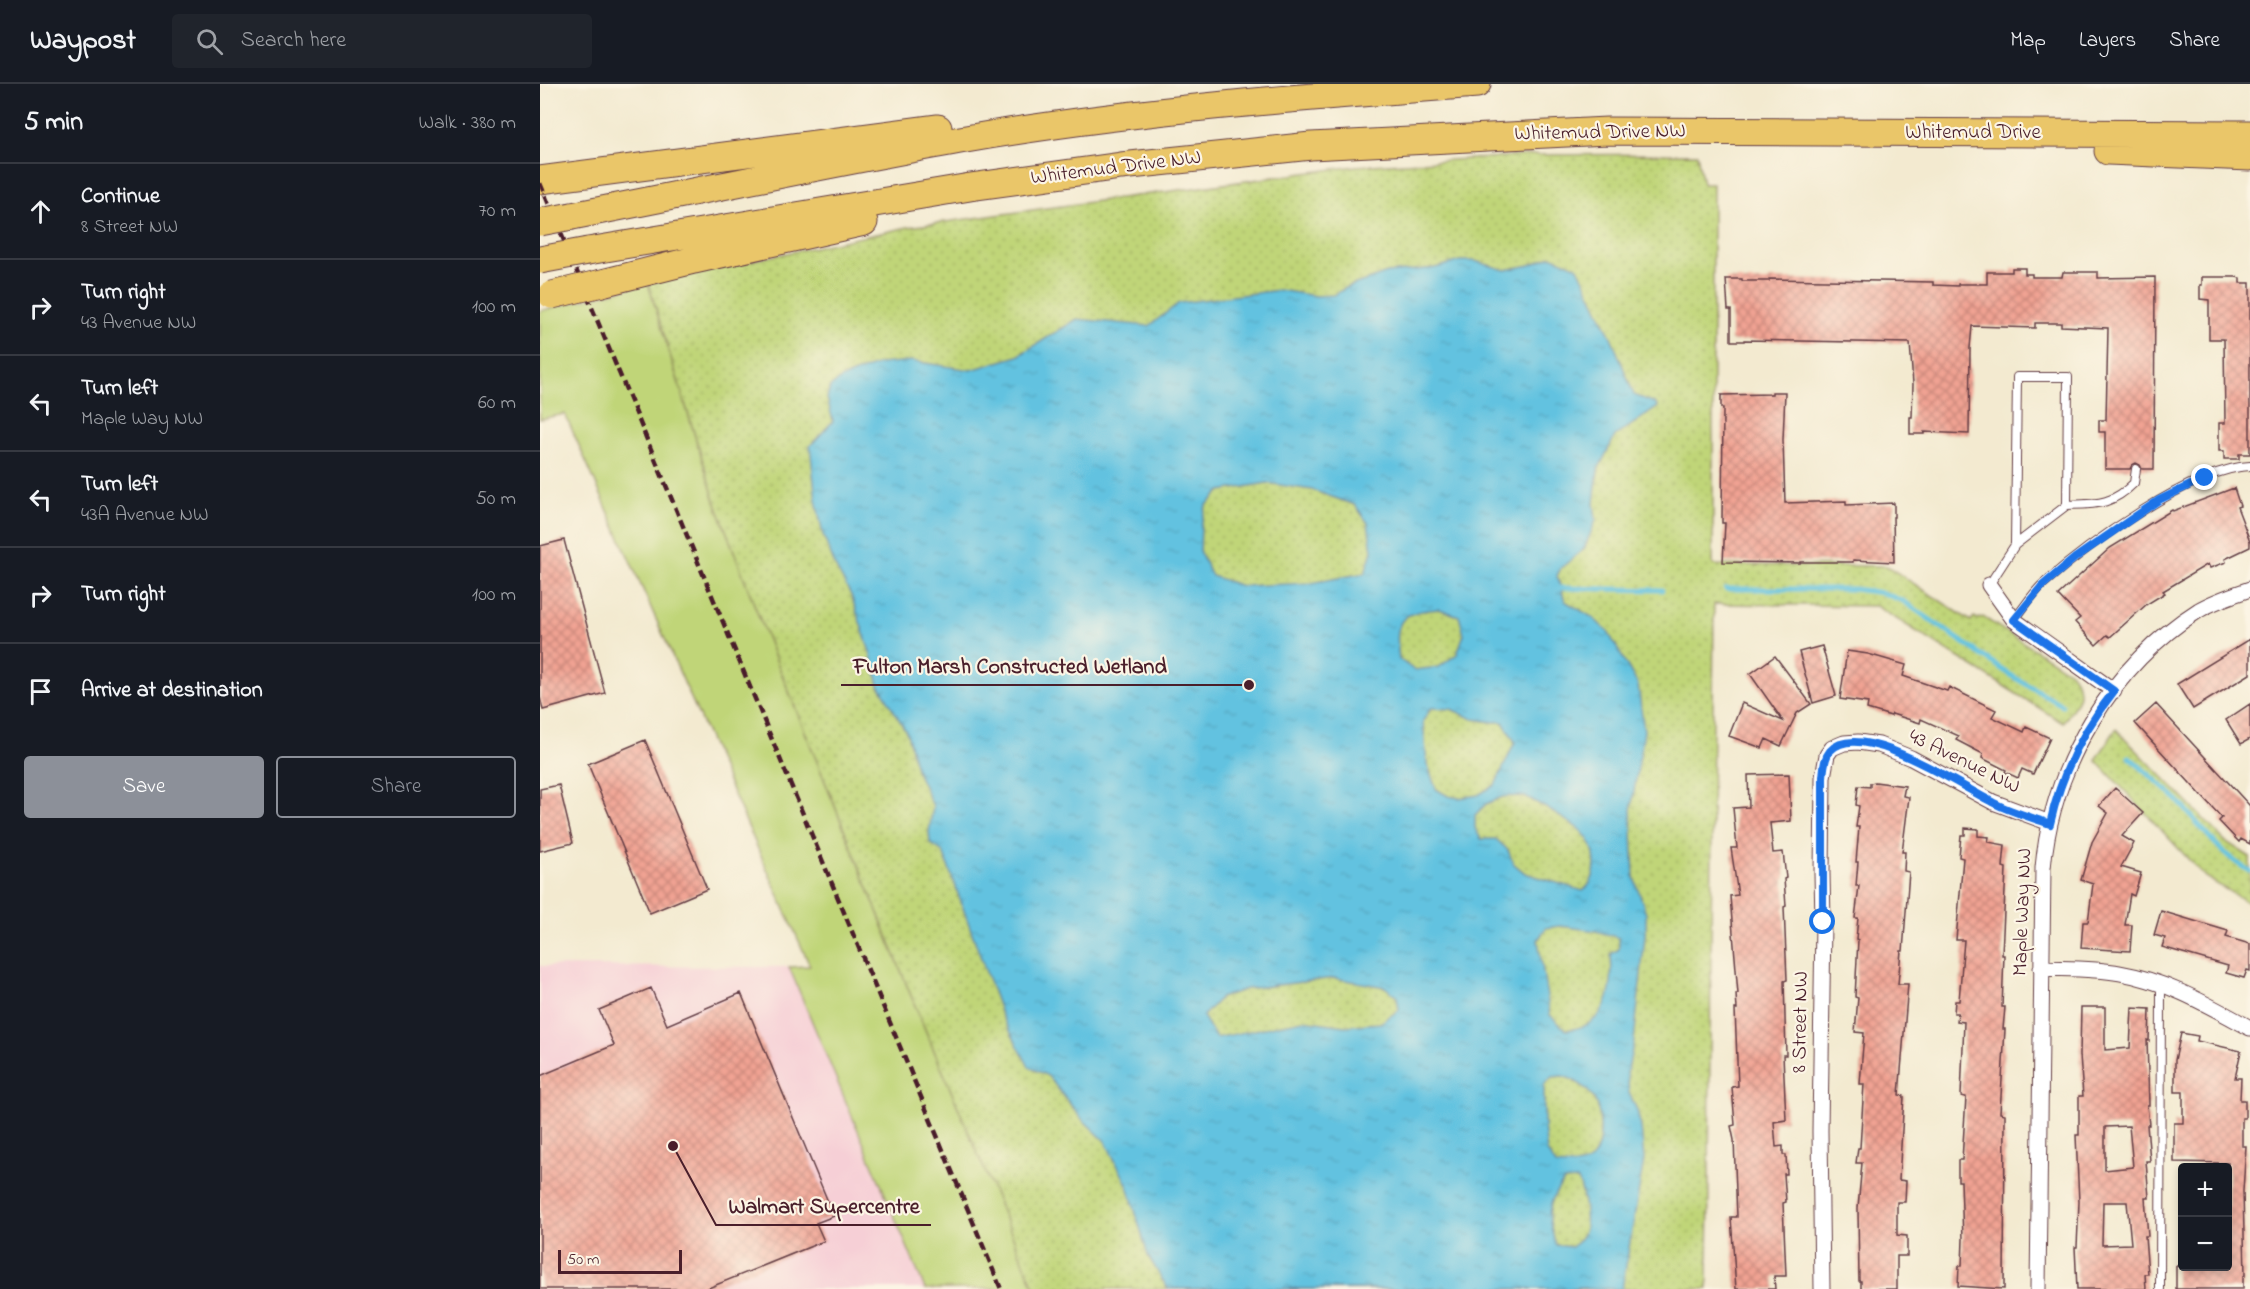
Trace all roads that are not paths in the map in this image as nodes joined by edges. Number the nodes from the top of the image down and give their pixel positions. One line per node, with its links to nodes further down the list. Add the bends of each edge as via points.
1 (1477, 84): 2 (highway, via 1308,96)
2 (1122, 116): 8 (highway, via 924,129); 9 (highway, bridge, via 961,140)
3 (1697, 132): 4 (highway, Whitemud Drive); 7 (highway, Whitemud Drive NW, via 1534,133 1387,141)
4 (1762, 133): 5 (highway, Whitemud Drive); 6 (highway)
5 (2250, 134)
6 (2250, 157)
7 (1121, 166): 10 (highway, Whitemud Drive NW, bridge, via 970,187); 11 (highway, bridge, via 694,260)
8 (547, 179)
9 (540, 222)
10 (540, 260)
11 (546, 297)
12 (2250, 466): 18 (lane, via 2205,478 2159,500 2117,527 2042,586)
13 (2136, 469): 14 (lane, via 2134,483 2121,496 2103,504)
14 (2067, 505): 15 (lane); 15 (lane, via 2068,377 2017,377)
15 (2015, 545): 16 (lane)
16 (1989, 585): 18 (street)
17 (2250, 589): 19 (street, Maple Way NW, via 2202,609 2174,628)
18 (2014, 620): 19 (street)
19 (2114, 691): 21 (street, Maple Way NW, via 2095,715 2070,761)
20 (1827, 755): 21 (street, 43 Avenue NW, via 1844,743 1879,745 1993,802); 25 (street, 8 Street NW, via 1823,777 1822,873)
21 (2050, 824): 22 (street, Maple Way NW, via 2043,868)
22 (2042, 969): 23 (street, via 2117,972); 26 (street, Maple Way NW)
23 (2161, 984): 24 (street); 27 (lane)
24 (2250, 1028)
25 (1822, 1289)
26 (2038, 1289)
27 (2160, 1289)

